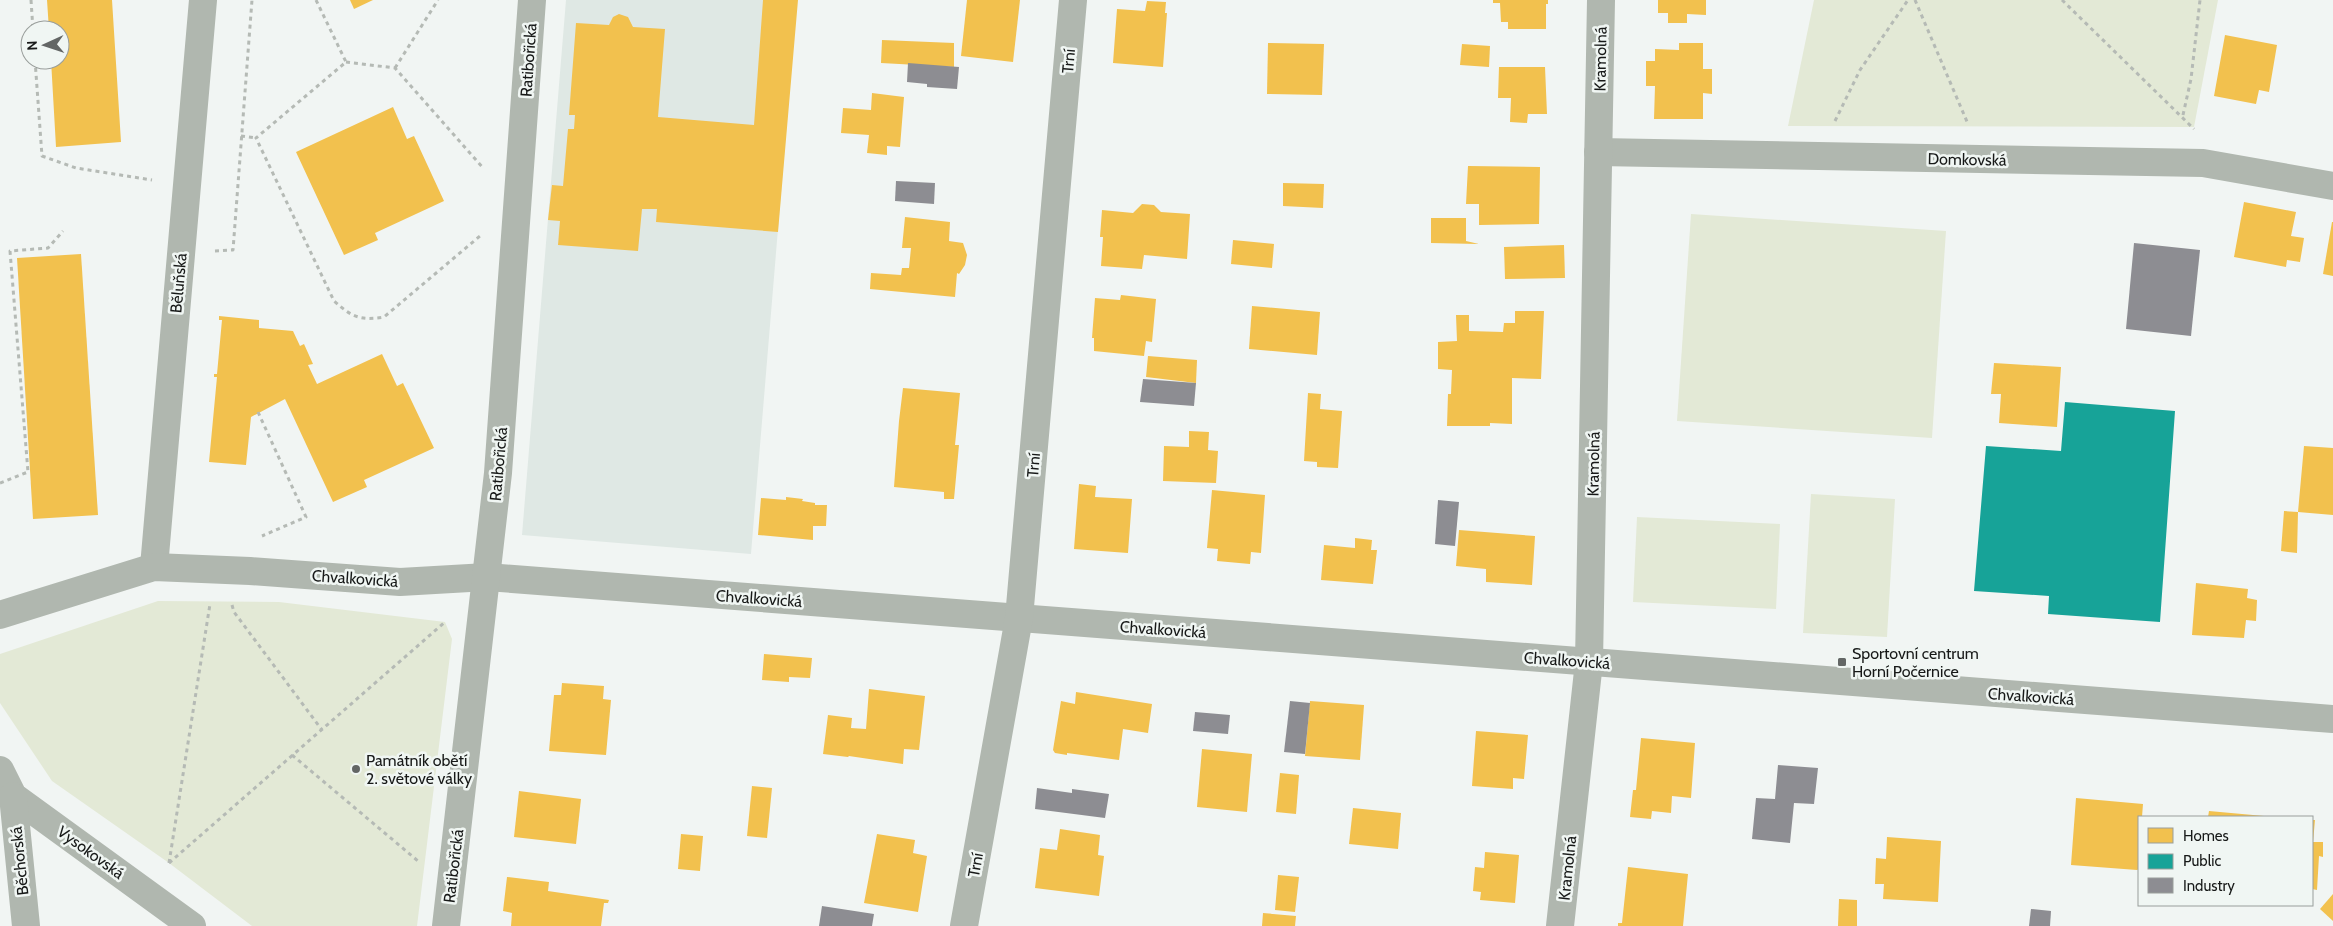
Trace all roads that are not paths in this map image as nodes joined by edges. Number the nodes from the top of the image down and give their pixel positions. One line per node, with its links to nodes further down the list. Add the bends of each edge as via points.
1 (203, 0): 7 (street, Běluňská)
2 (532, 0): 8 (street, Ratibořická, via 500,449)
3 (1073, 0): 10 (street, Trní)
4 (1600, 0): 5 (street, Kramolná)
5 (1598, 152): 6 (street, Domkovská, via 2203,163); 11 (street, Kramolná)
6 (2333, 186)
7 (154, 567): 8 (street, Chvalkovická, via 400,582); 9 (street, Chvalkovická)
8 (487, 577): 10 (street, Chvalkovická); 17 (street, Ratibořická)
9 (0, 615)
10 (1019, 618): 11 (street, Chvalkovická); 18 (street, Trní)
11 (1589, 662): 12 (street, Chvalkovická); 19 (street, Kramolná)
12 (2333, 719)
13 (0, 770): 14 (street, Vysokovská)
14 (13, 796): 15 (street, Běchorská); 16 (street, Vysokovská)
15 (26, 926)
16 (192, 926)
17 (446, 926)
18 (964, 926)
19 (1560, 926)

